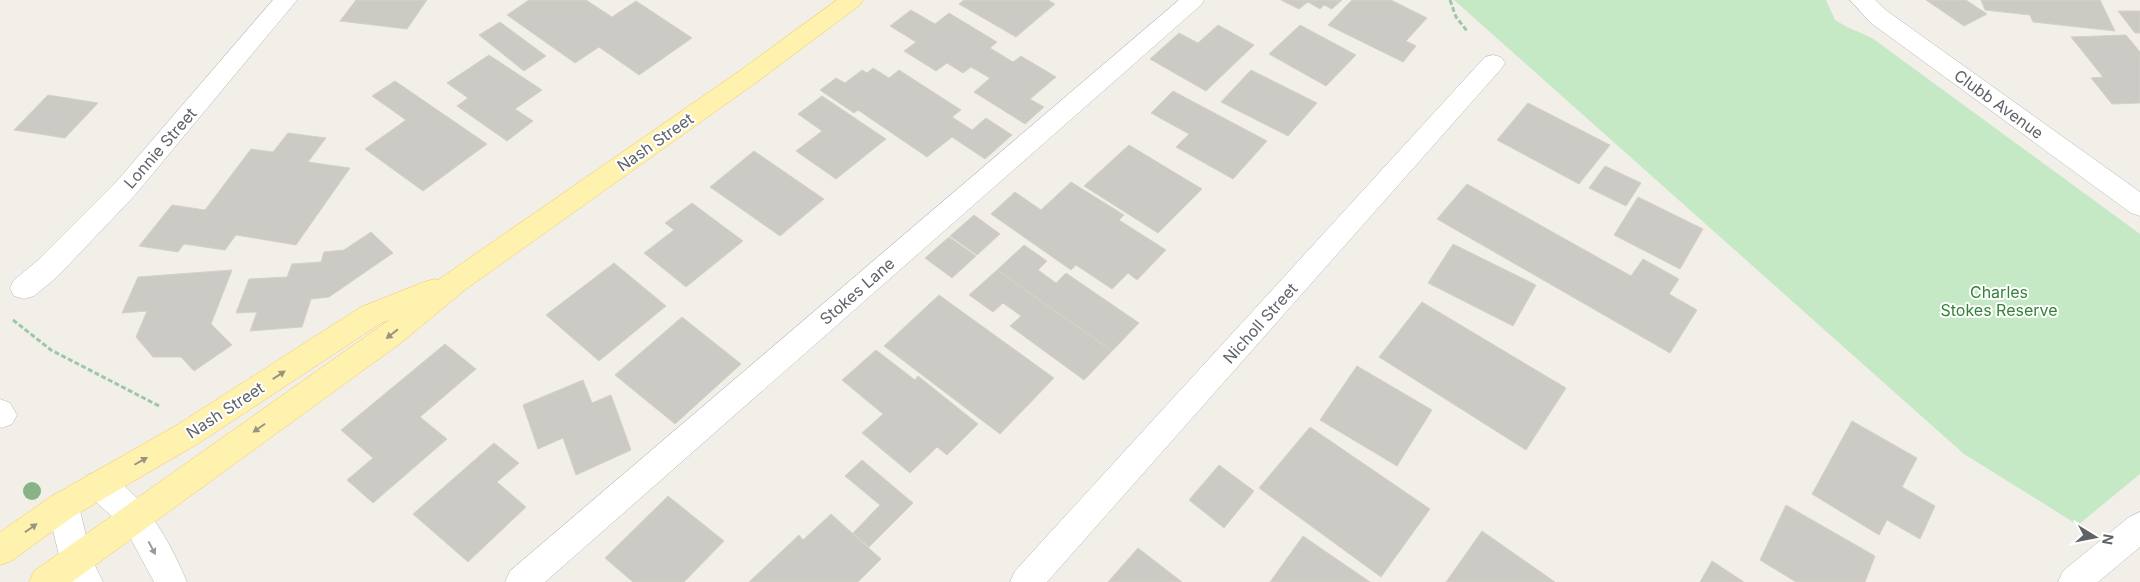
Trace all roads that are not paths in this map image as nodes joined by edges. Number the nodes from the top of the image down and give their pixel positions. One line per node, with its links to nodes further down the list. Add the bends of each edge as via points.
1 (286, 0): 8 (street, Lonnie Street, via 126,188 47,269)
2 (852, 0): 7 (main road, Nash Street)
3 (1193, 0): 17 (street, Stokes Lane)
4 (1861, 0): 6 (street, Clubb Avenue, via 1879,17)
5 (1493, 63): 18 (street, Nicholl Street)
6 (2140, 206)
7 (456, 281): 9 (main road, Nash Street, one-way to 7, via 188,434 371,315); 11 (main road, Nash Street, one-way to 11, via 392,334)
8 (24, 288)
9 (99, 485): 10 (main road, Nash Street); 11 (street)
10 (63, 506): 13 (main road, Nash Street, one-way to 10); 14 (street)
11 (136, 518): 14 (main road, Nash Street); 16 (street, one-way to 16)
12 (2140, 527): 19 (street)
13 (0, 550)
14 (82, 570): 15 (main road, Nash Street)
15 (45, 582)
16 (171, 582)
17 (521, 582)
18 (1026, 582)
19 (2074, 582)

